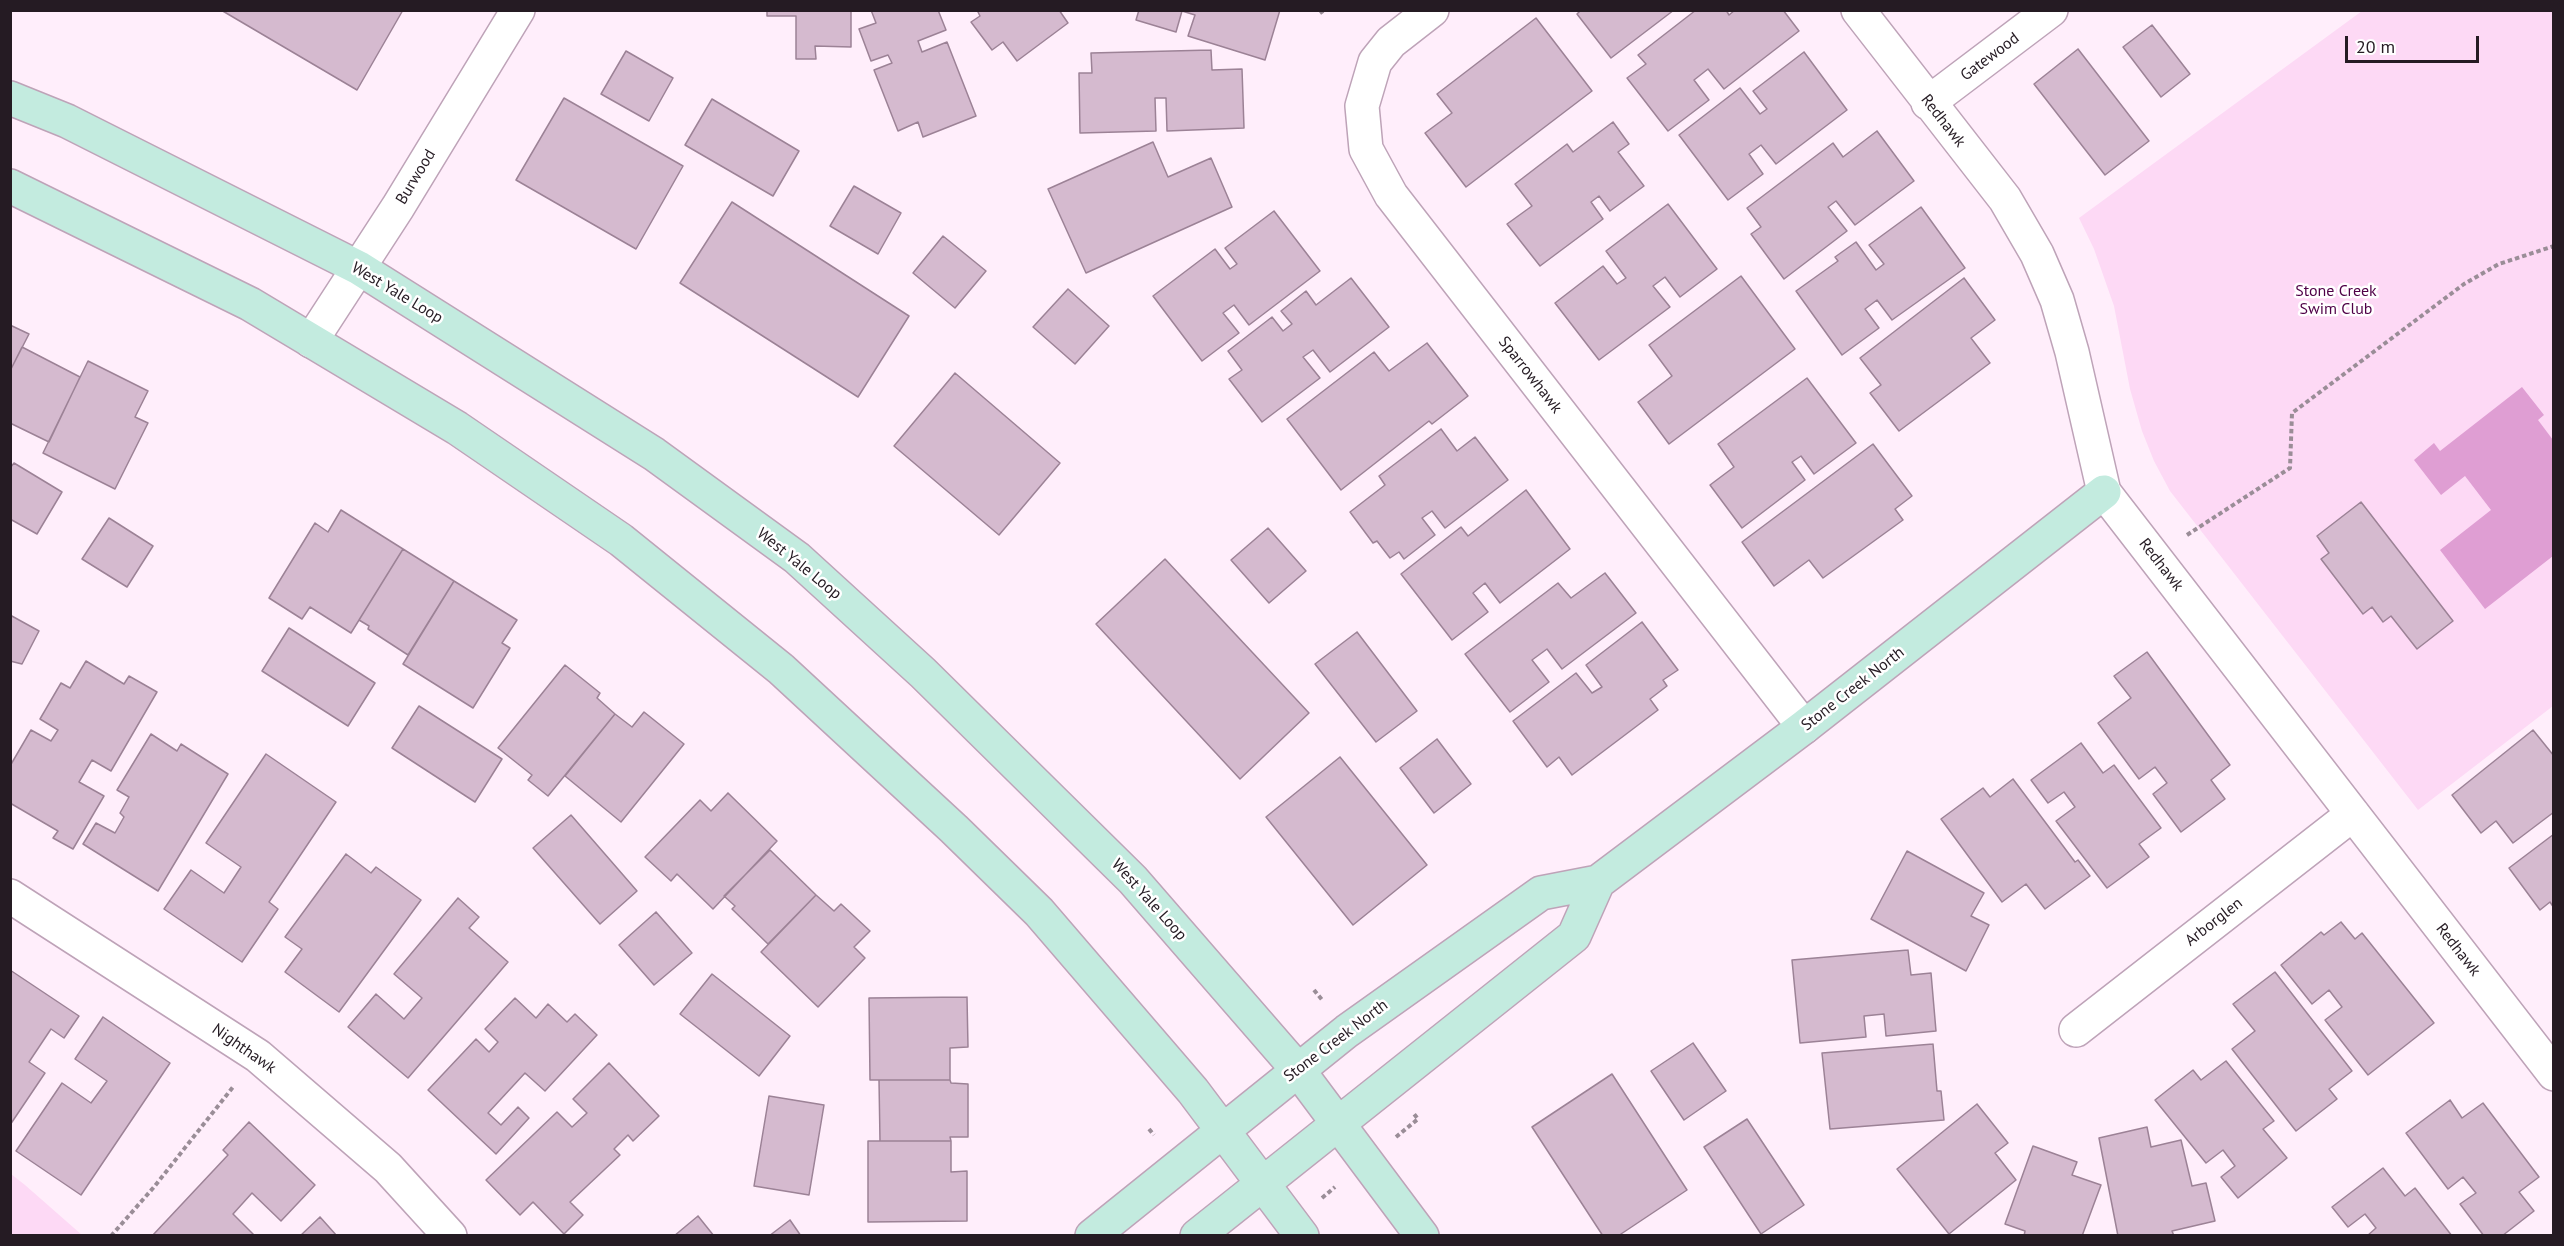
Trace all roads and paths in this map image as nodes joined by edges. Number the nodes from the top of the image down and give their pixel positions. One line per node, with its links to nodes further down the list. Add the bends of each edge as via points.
1 (518, 10): 9 (street, Burwood)
2 (1432, 10): 13 (street, Sparrowhawk, via 1391,42 1376,62 1362,106 1366,149 1391,195)
3 (1858, 10): 6 (street, Redhawk)
4 (2051, 10): 6 (street, Gatewood)
5 (10, 99): 9 (main road, West Yale Loop, via 67,122)
6 (1929, 104): 11 (street, Redhawk, via 2005,199 2037,254 2057,300 2072,352)
7 (10, 186): 10 (main road, via 239,298)
8 (2553, 246): 12 (path, via 2499,264 2464,284 2292,414 2290,468 2197,527)
9 (359, 268): 10 (street, Burwood); 19 (main road, West Yale Loop, via 654,454 797,558 923,673 1133,880)
10 (311, 341): 22 (main road, via 457,428 612,534 781,669 1039,912)
11 (2104, 492): 12 (street, Redhawk); 13 (main road, Stone Creek North)
12 (2156, 560): 14 (street, Redhawk)
13 (1804, 727): 15 (main road, Stone Creek North)
14 (2353, 814): 17 (street, Arborglen); 20 (street, Redhawk)
15 (1598, 882): 19 (main road, Stone Creek North, via 1541,892); 21 (main road, Stone Creek North, via 1574,936)
16 (10, 896): 18 (street, Nighthawk)
17 (2076, 1030)
18 (258, 1056): 24 (path); 25 (street, Nighthawk, via 388,1168)
19 (1298, 1070): 21 (main road, West Yale Loop); 22 (main road, Stone Creek North)
20 (2553, 1074)
21 (1339, 1123): 23 (main road, Stone Creek North); 29 (main road, West Yale Loop)
22 (1224, 1128): 23 (main road); 26 (main road, Stone Creek North)
23 (1263, 1182): 27 (main road, Stone Creek North); 28 (main road)
24 (111, 1236)
25 (450, 1236)
26 (1092, 1236)
27 (1197, 1236)
28 (1302, 1236)
29 (1422, 1236)

